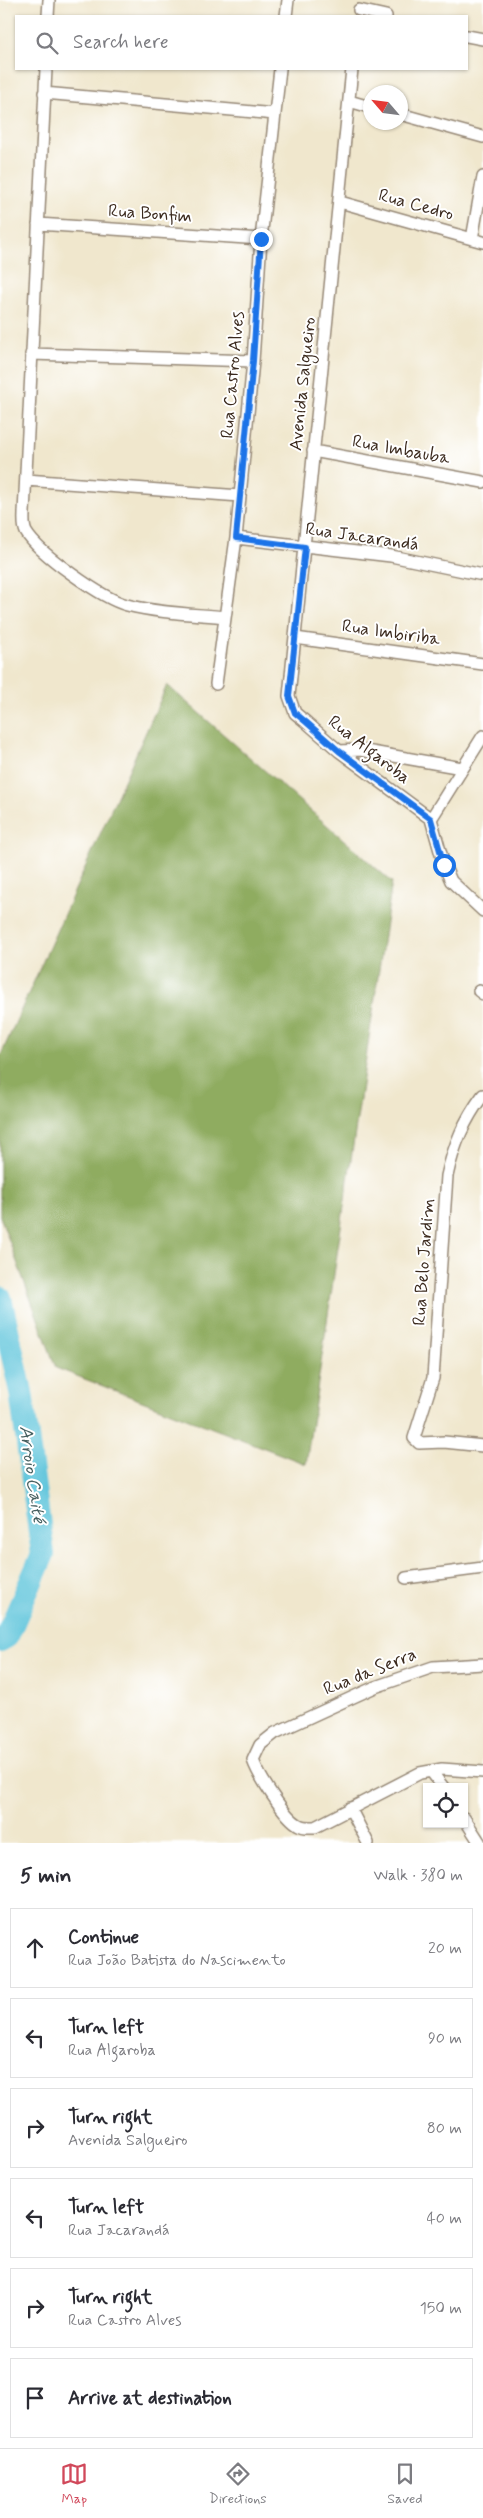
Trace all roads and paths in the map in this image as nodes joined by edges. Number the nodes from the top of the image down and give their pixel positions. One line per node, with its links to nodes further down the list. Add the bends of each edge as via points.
1 (49, 0): 4 (street)
2 (288, 0): 5 (street)
3 (359, 9): 6 (street)
4 (48, 15)
5 (286, 15)
6 (382, 15)
7 (468, 36): 8 (street)
8 (483, 39)
9 (46, 70): 12 (street)
10 (280, 70): 15 (street, Rua Castro Alves)
11 (352, 70): 13 (street, Avenida Salgueiro)
12 (44, 93): 15 (street); 20 (street)
13 (349, 101): 14 (street); 19 (street, Avenida Salgueiro)
14 (363, 105)
15 (276, 114): 21 (street, Rua Castro Alves)
16 (408, 116): 17 (street)
17 (483, 137)
18 (483, 177): 22 (street)
19 (340, 202): 22 (street, Rua Cedro); 25 (street, Avenida Salgueiro)
20 (38, 224): 21 (street, Rua Bonfim); 23 (street)
21 (261, 239): 24 (street, Rua Castro Alves)
22 (477, 240)
23 (31, 354): 24 (street); 26 (street)
24 (253, 361): 28 (street, Rua Castro Alves)
25 (313, 451): 27 (street, Rua Imbauba); 30 (street, Avenida Salgueiro)
26 (26, 480): 28 (street); 32 (street, via 24,513 28,534 100,594 138,608)
27 (483, 482)
28 (240, 496): 29 (street, Rua Castro Alves)
29 (236, 538): 30 (street, Rua Jacarandá); 32 (street, Rua Castro Alves)
30 (305, 547): 31 (street, Rua Jacarandá, via 391,556); 33 (street, Avenida Salgueiro)
31 (483, 575)
32 (225, 617): 35 (street, Rua Castro Alves)
33 (295, 638): 34 (street, Rua Imbiriba); 36 (street, Avenida Salgueiro)
34 (483, 664)
35 (216, 684)
36 (291, 703): 38 (street, Rua Algaroba, via 295,713)
37 (483, 736): 39 (street)
38 (339, 751): 39 (street, via 360,750); 40 (street, Rua Algaroba)
39 (462, 768): 40 (street)
40 (431, 819): 41 (street, via 450,880)
41 (483, 911)
42 (483, 1095): 43 (street, Rua Belo Jardim, via 466,1117 453,1148 447,1176 433,1378 414,1436 419,1443)
43 (483, 1446)
44 (483, 1568): 45 (street)
45 (406, 1578)
46 (483, 1664): 50 (street, Rua da Serra, via 433,1667 402,1676 275,1733 254,1754 256,1769 295,1822 315,1827)
47 (431, 1770): 48 (street); 49 (street); 50 (street)
48 (483, 1772)
49 (440, 1783)
50 (350, 1808): 52 (street)
51 (468, 1824): 53 (street)
52 (368, 1843)
53 (480, 1843)

